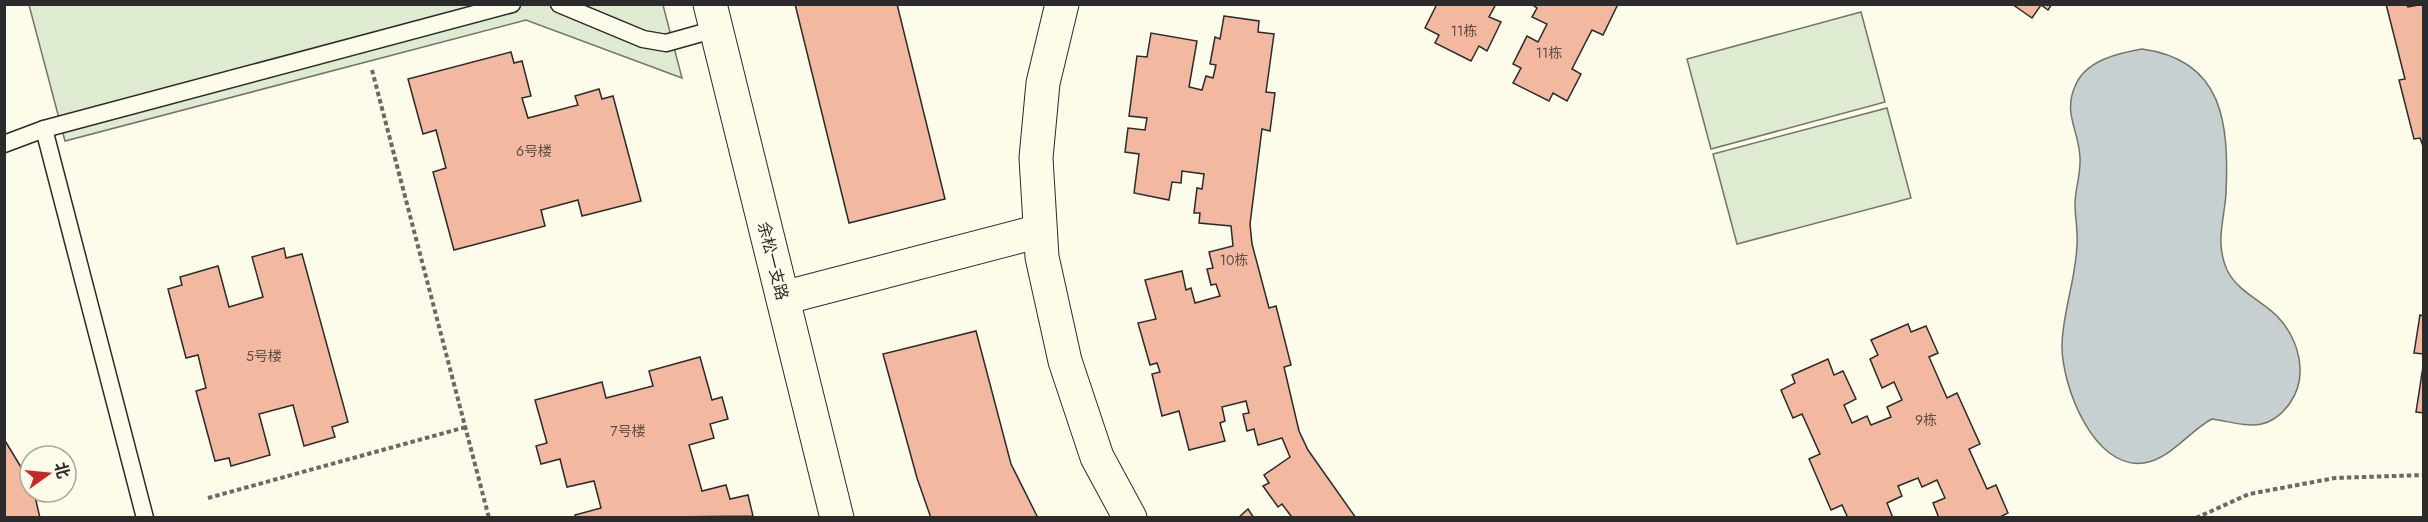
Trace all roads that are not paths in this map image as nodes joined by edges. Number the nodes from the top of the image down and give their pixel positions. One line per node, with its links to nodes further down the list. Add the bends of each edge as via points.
1 (512, 4): 5 (lane)
2 (559, 4): 4 (lane, via 643,39 666,43)
3 (1062, 4): 7 (street, via 1043,83 1036,158)
4 (713, 17): 8 (street, 余松一支路)
5 (44, 129): 6 (lane); 9 (lane)
6 (4, 144)
7 (1040, 231): 8 (street); 11 (street, via 1065,361 1097,457)
8 (783, 298): 10 (street, 余松一支路)
9 (145, 518)
10 (837, 518)
11 (1130, 518)

